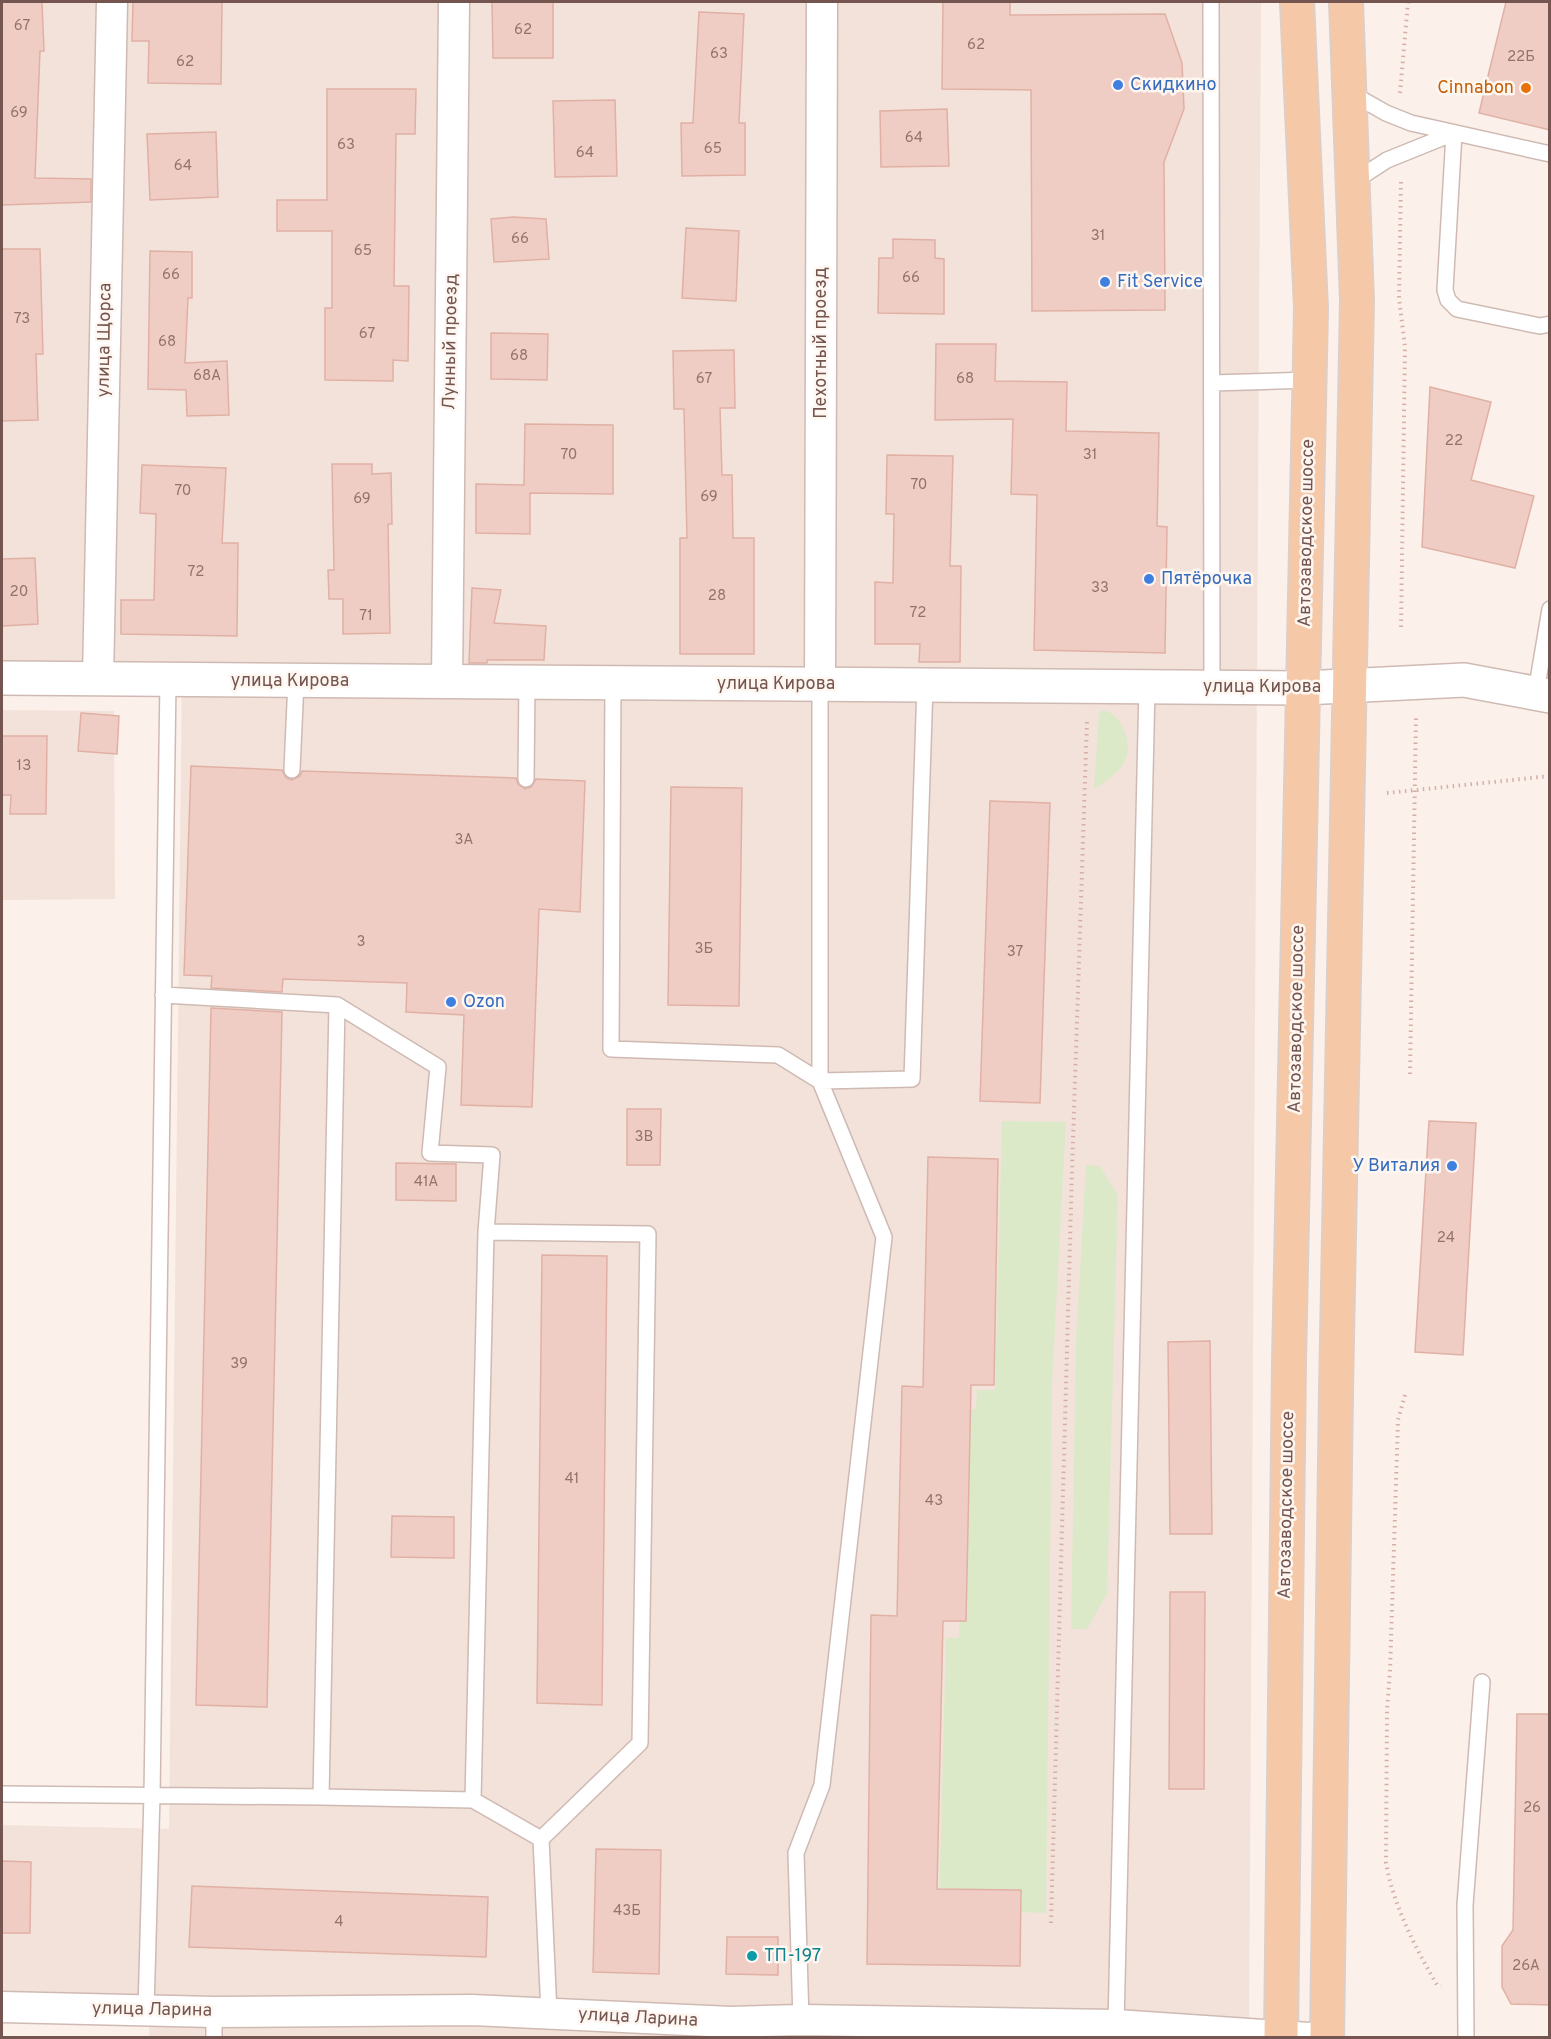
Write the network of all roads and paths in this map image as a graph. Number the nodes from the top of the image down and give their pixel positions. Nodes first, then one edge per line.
1 (112, 2) edge
2 (454, 2) edge
3 (822, 2) edge
4 (1211, 2) edge
5 (1297, 2) edge
6 (1346, 2) edge
7 (1408, 2) edge
8 (1349, 92) junction
9 (1398, 118) junction
10 (1455, 133) junction
11 (1401, 153) junction
12 (1550, 154) edge
13 (1353, 182) junction
14 (1550, 324) edge
15 (1310, 380) junction
16 (1212, 383) junction
17 (1550, 609) edge
18 (1401, 631) dead end
19 (2, 678) edge
20 (98, 679) junction
21 (168, 680) junction
22 (296, 681) junction
23 (447, 682) junction
24 (527, 682) junction
25 (613, 683) junction
26 (820, 685) junction
27 (925, 685) junction
28 (1089, 686) junction
29 (1351, 686) junction
30 (1147, 687) junction
31 (1212, 687) junction
32 (1304, 688) junction
33 (1543, 694) edge
34 (1416, 706) dead end
35 (292, 770) dead end
36 (1550, 776) edge
37 (526, 779) dead end
38 (1415, 791) junction
39 (1387, 793) dead end
40 (163, 995) junction
41 (337, 1005) junction
42 (1410, 1074) dead end
43 (820, 1081) junction
44 (486, 1232) junction
45 (1405, 1395) dead end
46 (1482, 1682) dead end
47 (2, 1794) edge
48 (152, 1795) junction
49 (321, 1797) junction
50 (473, 1800) junction
51 (541, 1839) junction
52 (1051, 1923) dead end
53 (1466, 1990) junction
54 (2, 2007) edge
55 (146, 2010) junction
56 (549, 2013) junction
57 (801, 2020) junction
58 (214, 2025) edge
59 (731, 2030) edge
60 (1113, 2031) edge
61 (1290, 2037) edge
62 (1327, 2037) edge
63 (1466, 2037) edge

1 - 20 street, улица Щорса
2 - 23 street, Лунный проезд
3 - 26 street, Пехотный проезд
4 - 16 lane
5 - 15 main road, Автозаводское шоссе
6 - 8 main road
7 - 9 path
8 - 9 lane
8 - 13 main road
9 - 10 lane
10 - 11 lane
10 - 12 lane
10 - 14 lane
11 - 13 lane
11 - 18 path
13 - 29 main road
15 - 16 lane
15 - 32 main road, Автозаводское шоссе
16 - 31 lane
17 - 33 lane
19 - 20 street, улица Кирова
20 - 21 street, улица Кирова
21 - 22 street, улица Кирова
21 - 40 lane
22 - 23 street, улица Кирова
22 - 35 lane
23 - 24 street, улица Кирова
24 - 25 street, улица Кирова
24 - 37 lane
25 - 26 street, улица Кирова
25 - 43 lane
26 - 27 street, улица Кирова
26 - 43 lane
27 - 28 street, улица Кирова
27 - 43 lane
28 - 30 street, улица Кирова
28 - 52 path
29 - 32 street, улица Кирова
29 - 33 street, улица Кирова
29 - 62 main road
30 - 31 street, улица Кирова
30 - 60 lane
31 - 32 street, улица Кирова
32 - 61 main road, Автозаводское шоссе
34 - 38 path
36 - 38 path
38 - 39 path
38 - 42 path
40 - 41 lane
40 - 48 lane
41 - 44 lane
41 - 49 lane
43 - 57 lane
44 - 50 lane
44 - 51 lane
45 - 53 path
46 - 53 lane
47 - 48 lane
48 - 49 lane
48 - 55 lane
49 - 50 lane
50 - 51 lane
51 - 56 lane
53 - 63 lane
54 - 55 street, улица Ларина
55 - 58 street, улица Ларина
56 - 58 street, улица Ларина
56 - 59 street, улица Ларина
57 - 59 street, улица Ларина
57 - 60 street, улица Ларина
60 - 61 street, улица Ларина

